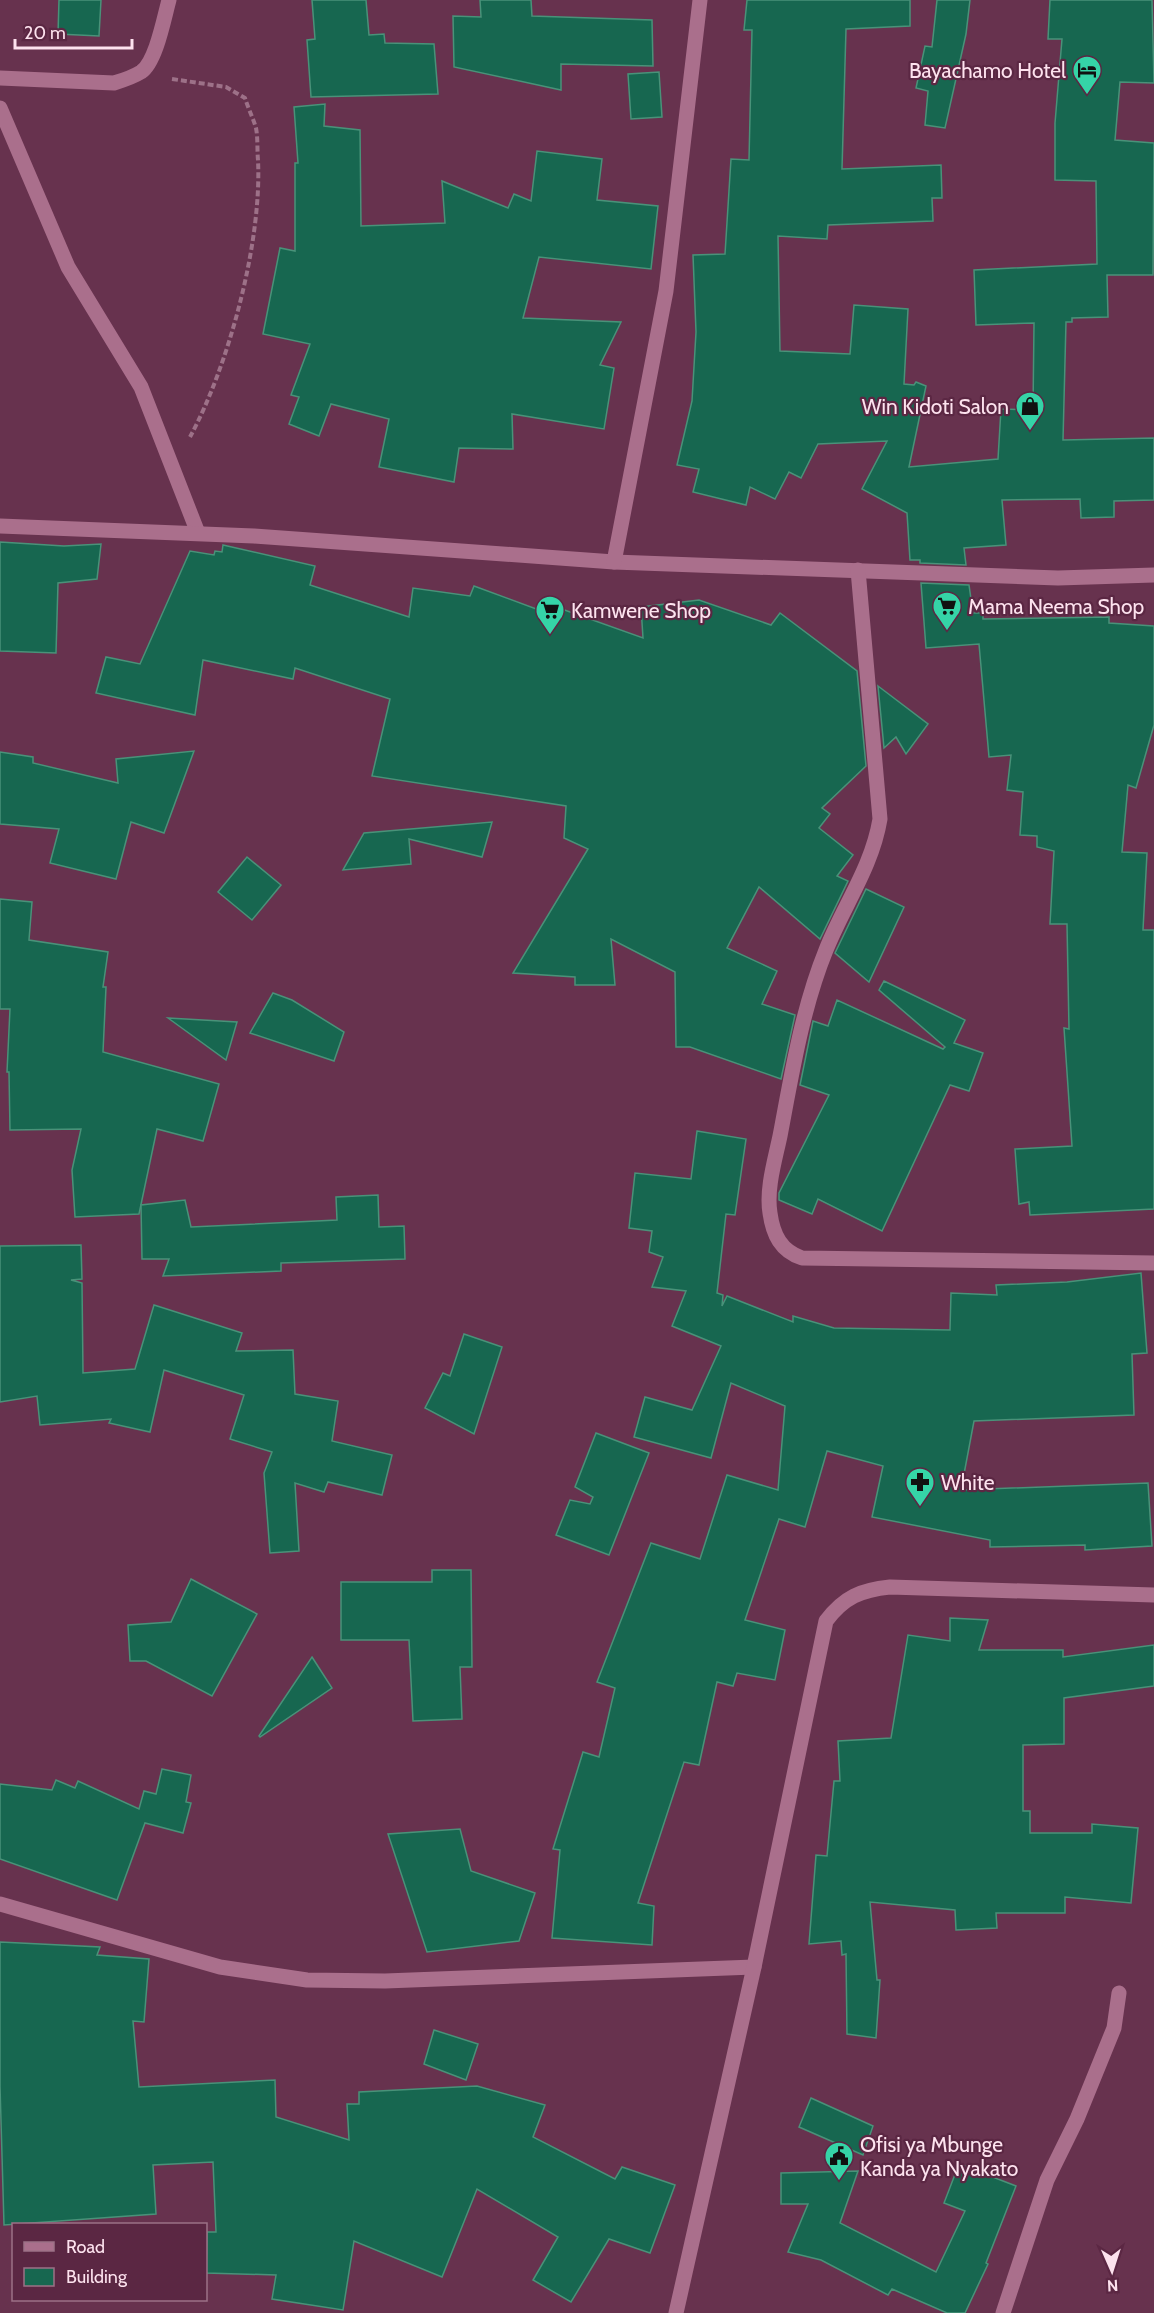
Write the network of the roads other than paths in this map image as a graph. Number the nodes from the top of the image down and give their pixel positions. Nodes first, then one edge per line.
1 (169, 0) edge
2 (700, 0) edge
3 (0, 78) edge
4 (0, 108) edge
5 (0, 526) edge
6 (198, 533) junction
7 (614, 562) junction
8 (858, 570) junction
9 (1154, 575) edge
10 (1154, 1263) edge
11 (1154, 1594) edge
12 (0, 1904) edge
13 (754, 1967) junction
14 (1119, 1993) dead end
15 (676, 2313) edge
16 (1003, 2313) edge

1 - 3 street
2 - 7 street
4 - 6 street
5 - 6 street
6 - 7 street
7 - 8 street
8 - 9 street
8 - 10 street
11 - 13 street
12 - 13 street
13 - 15 street
14 - 16 street

